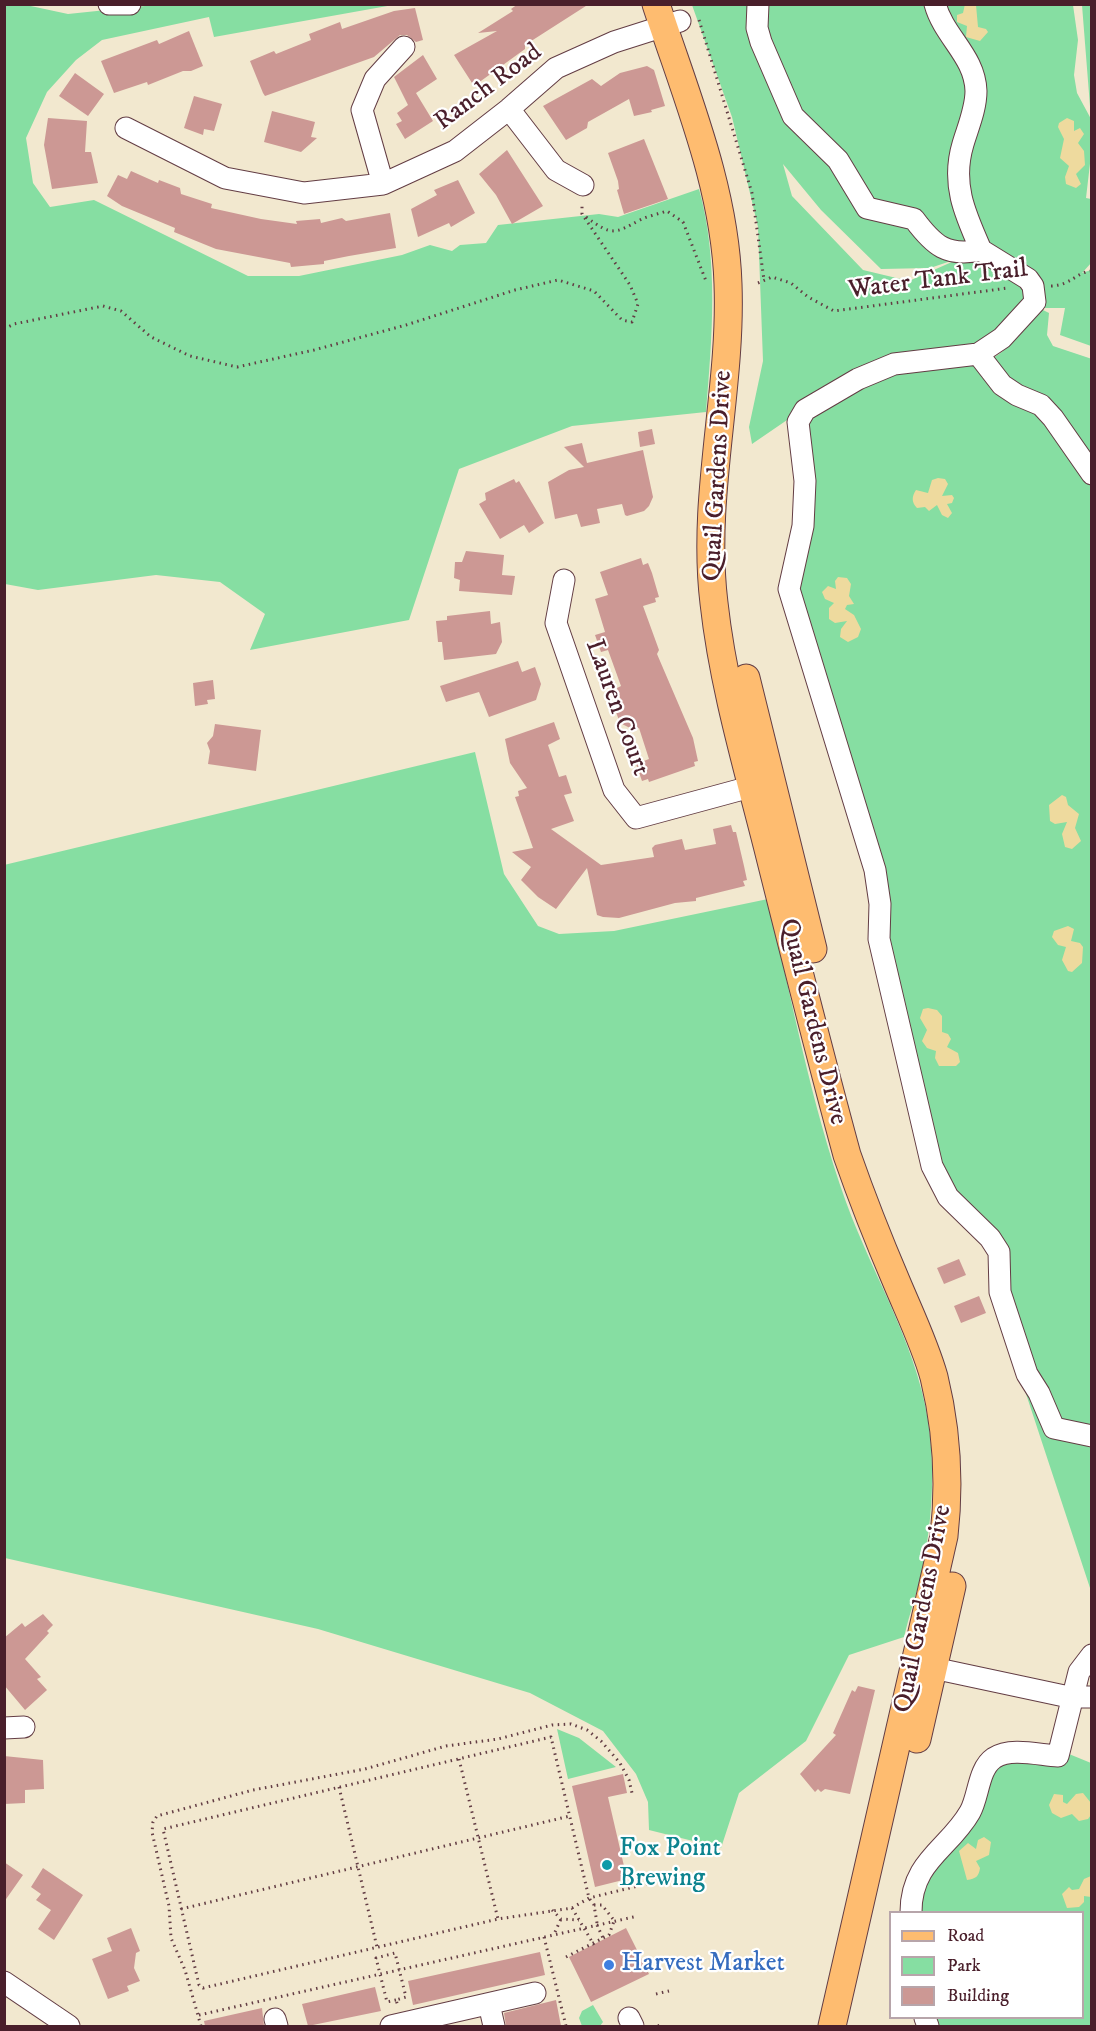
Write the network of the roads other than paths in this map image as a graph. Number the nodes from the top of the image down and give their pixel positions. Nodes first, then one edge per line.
1 (109, 4) edge
2 (130, 4) edge
3 (758, 4) edge
4 (936, 4) edge
5 (674, 14) edge
6 (404, 47) dead end
7 (509, 109) junction
8 (126, 128) dead end
9 (383, 184) junction
10 (583, 185) dead end
11 (981, 250) junction
12 (978, 354) junction
13 (1092, 474) edge
14 (564, 580) dead end
15 (762, 784) junction
16 (1092, 1436) edge
17 (1092, 1655) edge
18 (925, 1667) junction
19 (1082, 1697) edge
20 (911, 1911) edge
21 (4, 1982) edge
22 (535, 1993) dead end
23 (489, 2004) junction
24 (395, 2019) edge
25 (69, 2026) edge
26 (494, 2026) edge
27 (832, 2026) edge
28 (851, 2026) edge

1 - 2 street
3 - 11 street
4 - 11 street
5 - 7 street, Ranch Road
5 - 15 main road, Quail Gardens Drive
6 - 9 street
7 - 9 street, Ranch Road
7 - 10 street
8 - 9 street, Ranch Road
11 - 12 street
12 - 13 street
12 - 16 street
14 - 15 street, Lauren Court
15 - 18 main road, Quail Gardens Drive
17 - 19 street
18 - 19 street
18 - 27 main road, Quail Gardens Drive
18 - 28 main road, Quail Gardens Drive
19 - 20 street
21 - 25 street
22 - 23 street
23 - 24 street
23 - 26 street

